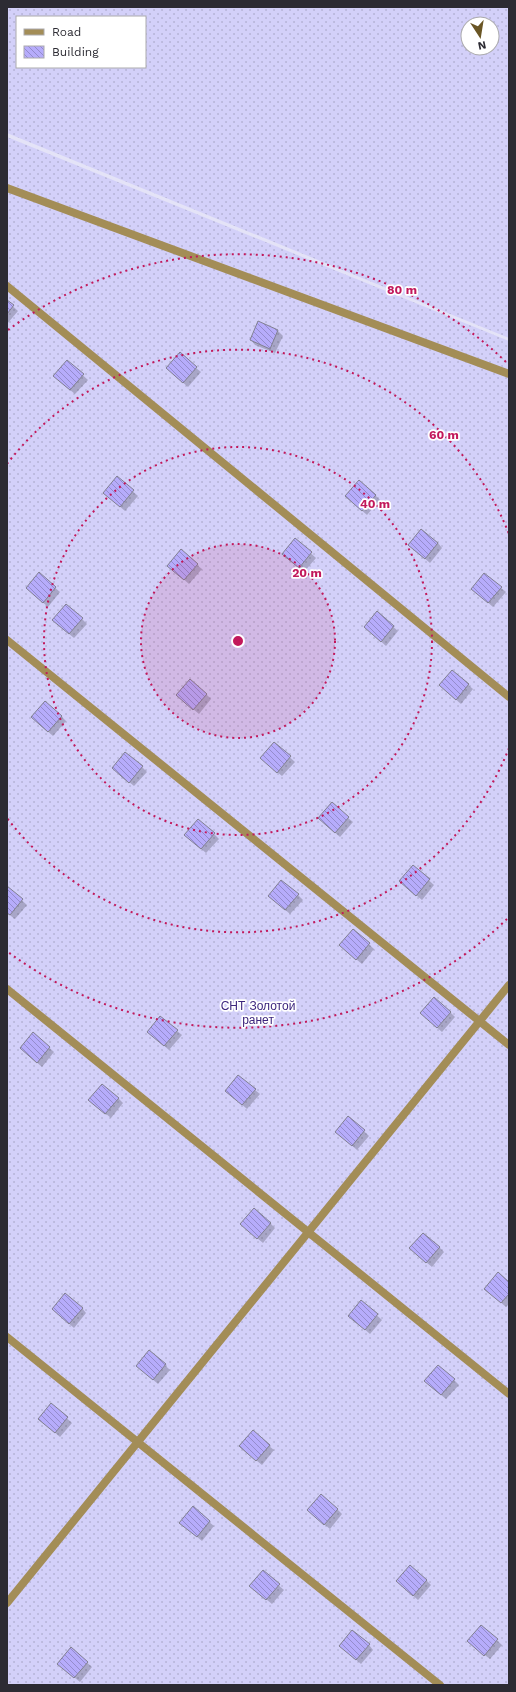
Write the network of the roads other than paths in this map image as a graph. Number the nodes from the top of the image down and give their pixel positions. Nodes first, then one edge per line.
1 (7, 188) edge
2 (7, 286) edge
3 (509, 374) edge
4 (7, 640) edge
5 (509, 697) edge
6 (509, 985) edge
7 (7, 989) edge
8 (480, 1021) junction
9 (509, 1044) edge
10 (308, 1232) junction
11 (7, 1337) edge
12 (509, 1394) edge
13 (137, 1443) junction
14 (7, 1603) edge
15 (440, 1685) edge

1 - 3 street
2 - 5 street
4 - 8 street
6 - 8 street
7 - 10 street
8 - 9 street
8 - 10 street
10 - 12 street
10 - 13 street
11 - 13 street
13 - 14 street
13 - 15 street

